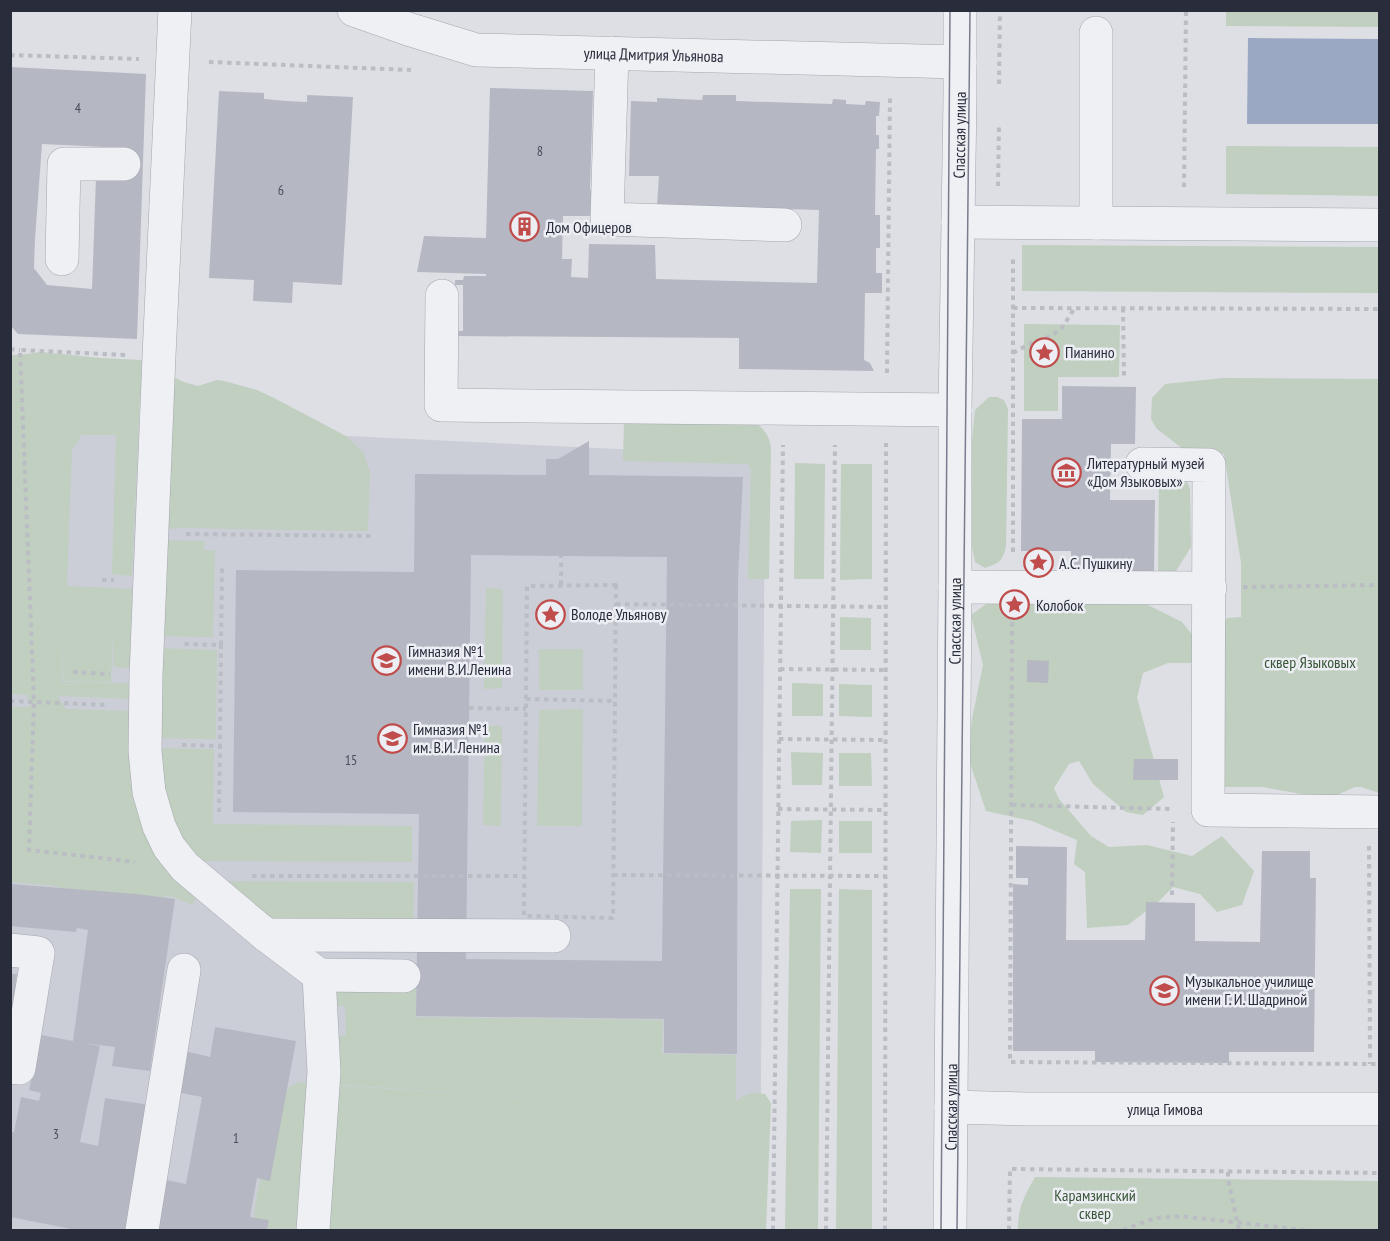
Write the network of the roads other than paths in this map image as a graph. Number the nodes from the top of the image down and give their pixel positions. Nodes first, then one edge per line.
1 (175, 10) edge
2 (354, 10) edge
3 (960, 10) edge
4 (409, 20) edge
5 (1096, 33) dead end
6 (612, 53) junction
7 (960, 62) junction
8 (145, 165) junction
9 (958, 222) junction
10 (1096, 223) junction
11 (785, 225) dead end
12 (1380, 225) edge
13 (62, 259) dead end
14 (442, 296) dead end
15 (955, 410) junction
16 (1142, 464) dead end
17 (955, 587) junction
18 (1210, 588) junction
19 (1374, 812) edge
20 (266, 935) junction
21 (554, 936) dead end
22 (10, 950) edge
23 (184, 970) dead end
24 (319, 975) junction
25 (404, 975) dead end
26 (10, 1067) edge
27 (951, 1107) junction
28 (1380, 1109) edge
29 (142, 1230) edge
30 (313, 1230) edge
31 (950, 1230) edge

1 - 8 street
2 - 4 street, улица Дмитрия Ульянова
3 - 7 street, Спасская улица
4 - 6 street, улица Дмитрия Ульянова
5 - 10 street
6 - 7 street, улица Дмитрия Ульянова
6 - 11 street
7 - 9 street, Спасская улица
8 - 13 street
8 - 20 street
9 - 10 street
9 - 15 street, Спасская улица
10 - 12 street
14 - 15 street
15 - 17 street, Спасская улица
16 - 18 street
17 - 18 street
17 - 27 street, Спасская улица
18 - 19 street
20 - 21 street
20 - 24 street
22 - 26 street
23 - 29 street
24 - 25 street
24 - 30 street
27 - 28 street, улица Гимова
27 - 31 street, Спасская улица

